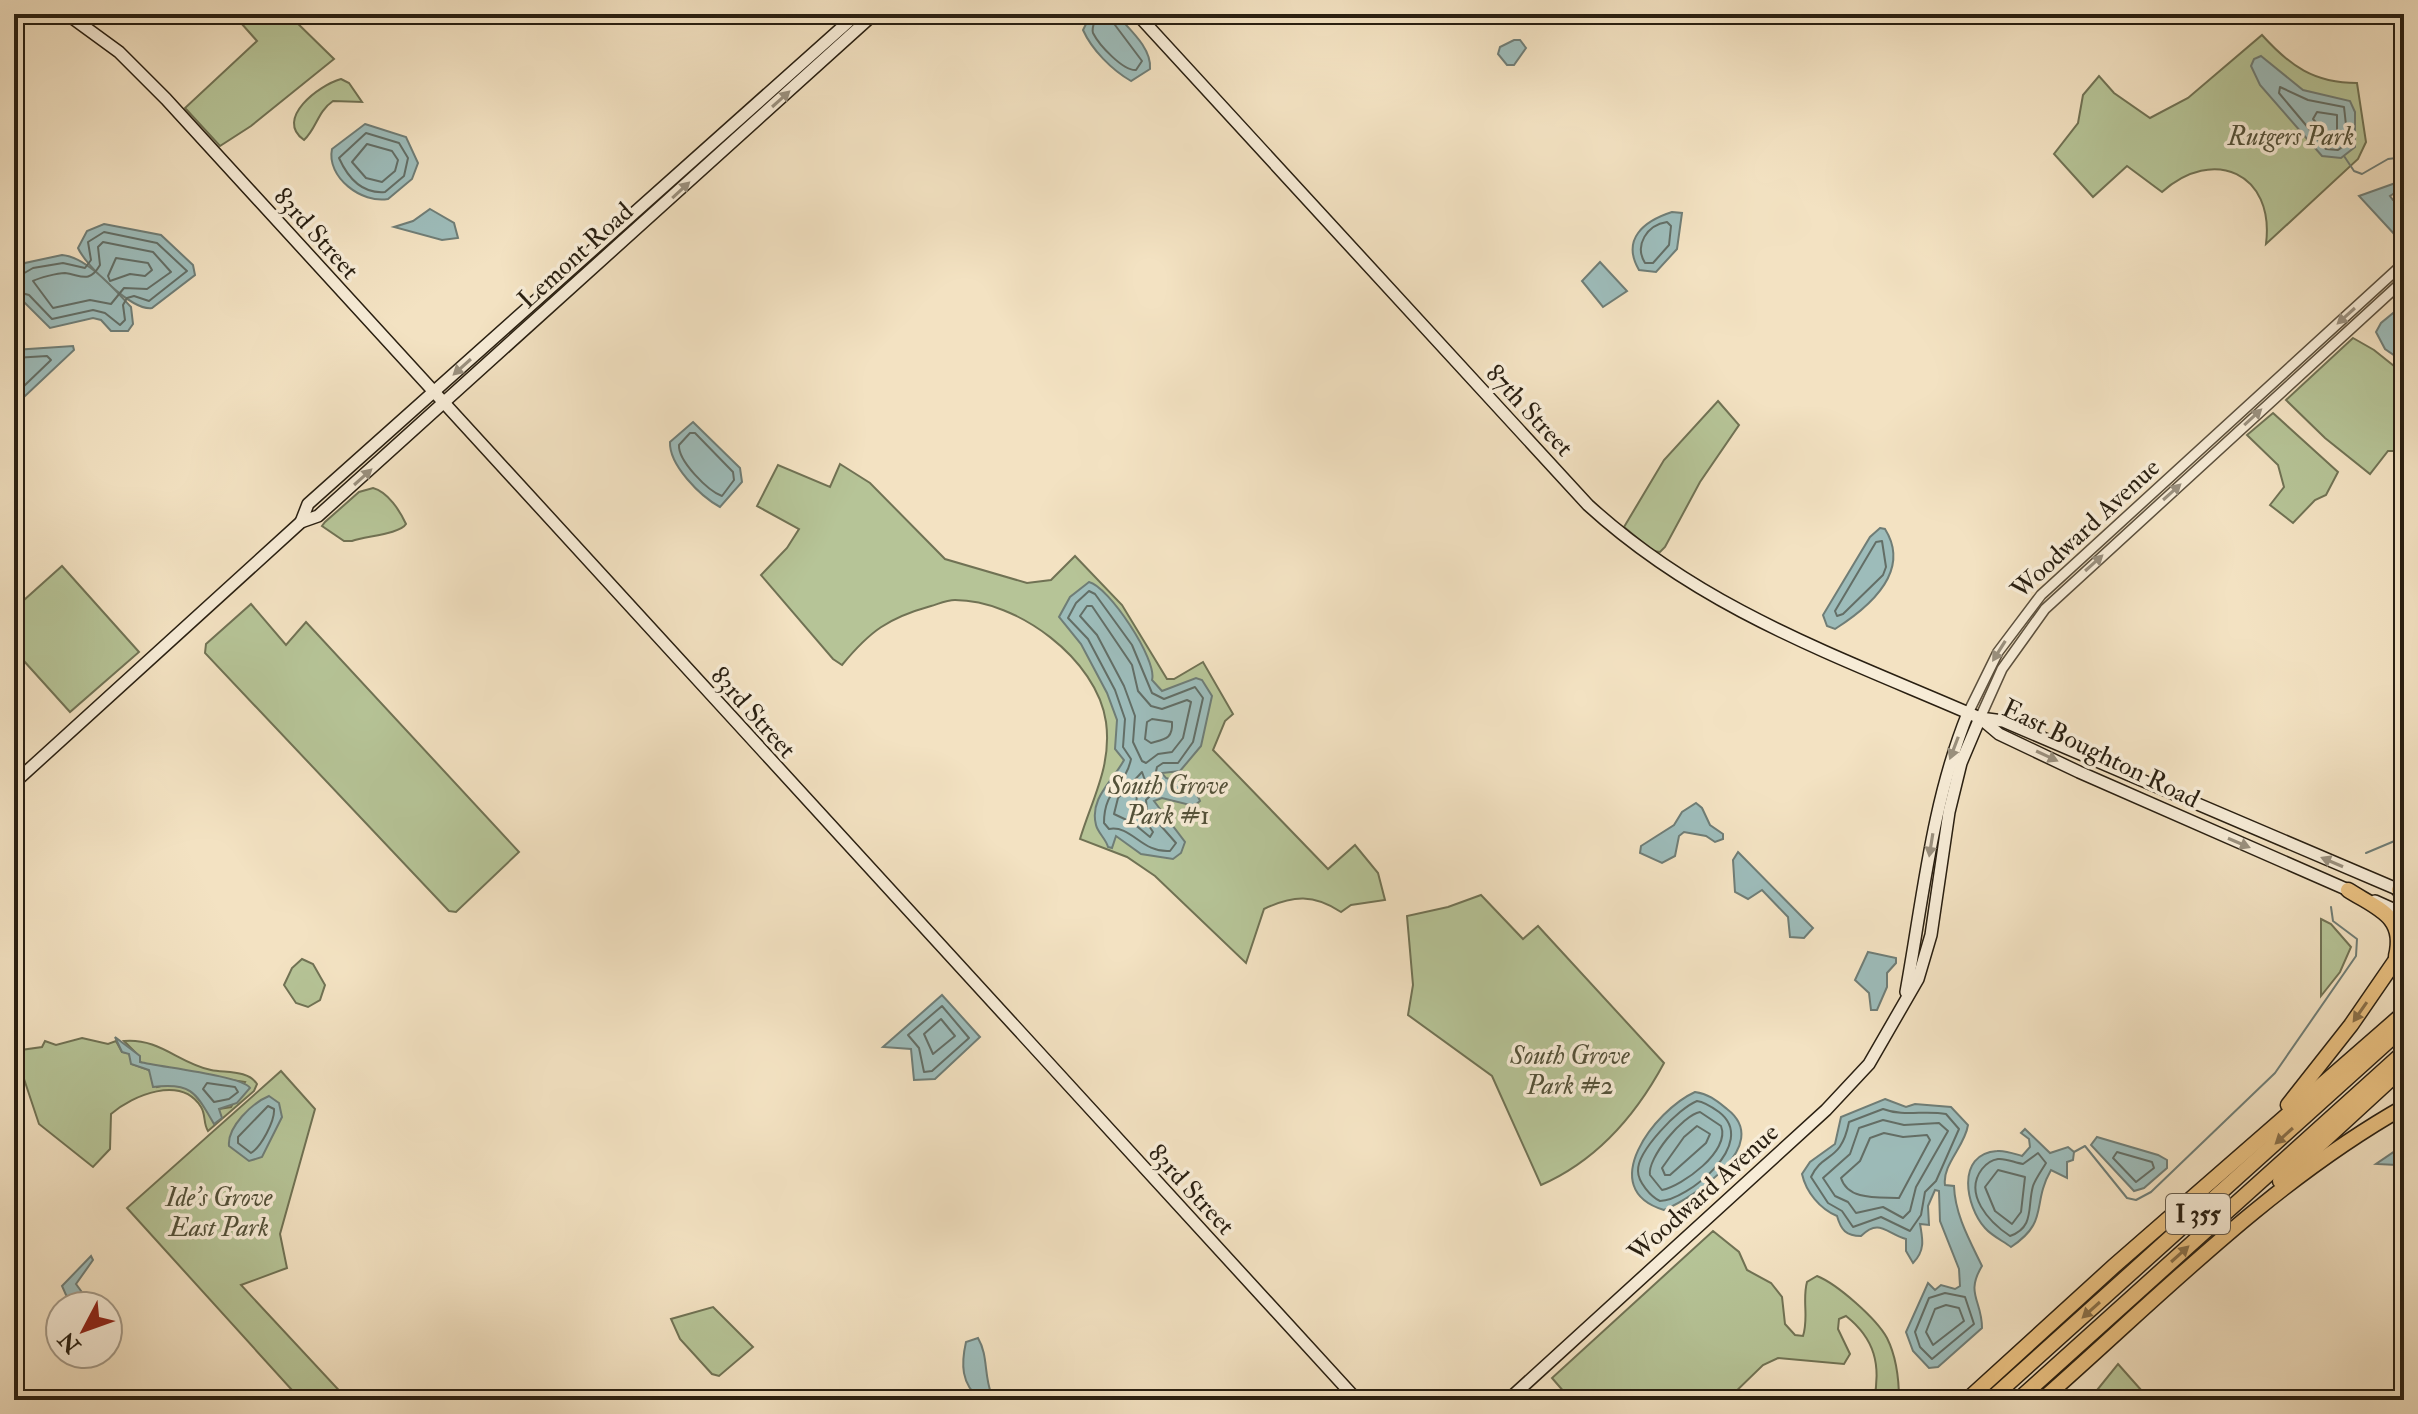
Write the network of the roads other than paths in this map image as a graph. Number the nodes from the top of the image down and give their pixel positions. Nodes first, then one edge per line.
1 (67, 14) edge
2 (857, 14) edge
3 (874, 14) edge
4 (1137, 14) edge
5 (2404, 263) edge
6 (2404, 280) edge
7 (433, 394) junction
8 (443, 405) junction
9 (301, 522) junction
10 (1974, 715) junction
11 (14, 783) edge
12 (2348, 890) junction
13 (2402, 890) edge
14 (2404, 914) edge
15 (2404, 948) edge
16 (2393, 964) junction
17 (2404, 1013) edge
18 (2404, 1027) edge
19 (2404, 1052) edge
20 (2404, 1067) edge
21 (2404, 1107) edge
22 (2222, 1171) junction
23 (2171, 1283) junction
24 (1357, 1400) edge
25 (1508, 1400) edge
26 (1967, 1400) edge
27 (1990, 1400) edge
28 (2018, 1400) edge
29 (2042, 1400) edge

1 - 7 main road, 83rd Street
2 -> 7 main road, Lemont Road
8 -> 3 main road, Lemont Road
4 - 10 main road, 87th Street
5 -> 10 street, Woodward Avenue
10 -> 6 street, Woodward Avenue
7 - 8 main road, 83rd Street
7 - 9 main road, Lemont Road
9 -> 8 main road, Lemont Road
8 - 24 main road, 83rd Street
9 - 11 main road, Lemont Road
10 -> 12 main road, East Boughton Road
13 -> 10 main road, East Boughton Road
10 - 25 main road, Woodward Avenue
12 - 14 main road, East Boughton Road
12 - 16 highway
15 - 16 highway
16 -> 22 highway
17 - 22 highway
18 -> 27 highway, I 355
28 -> 19 highway, I 355
20 - 23 highway
21 - 23 highway
22 - 26 highway
23 - 29 highway

